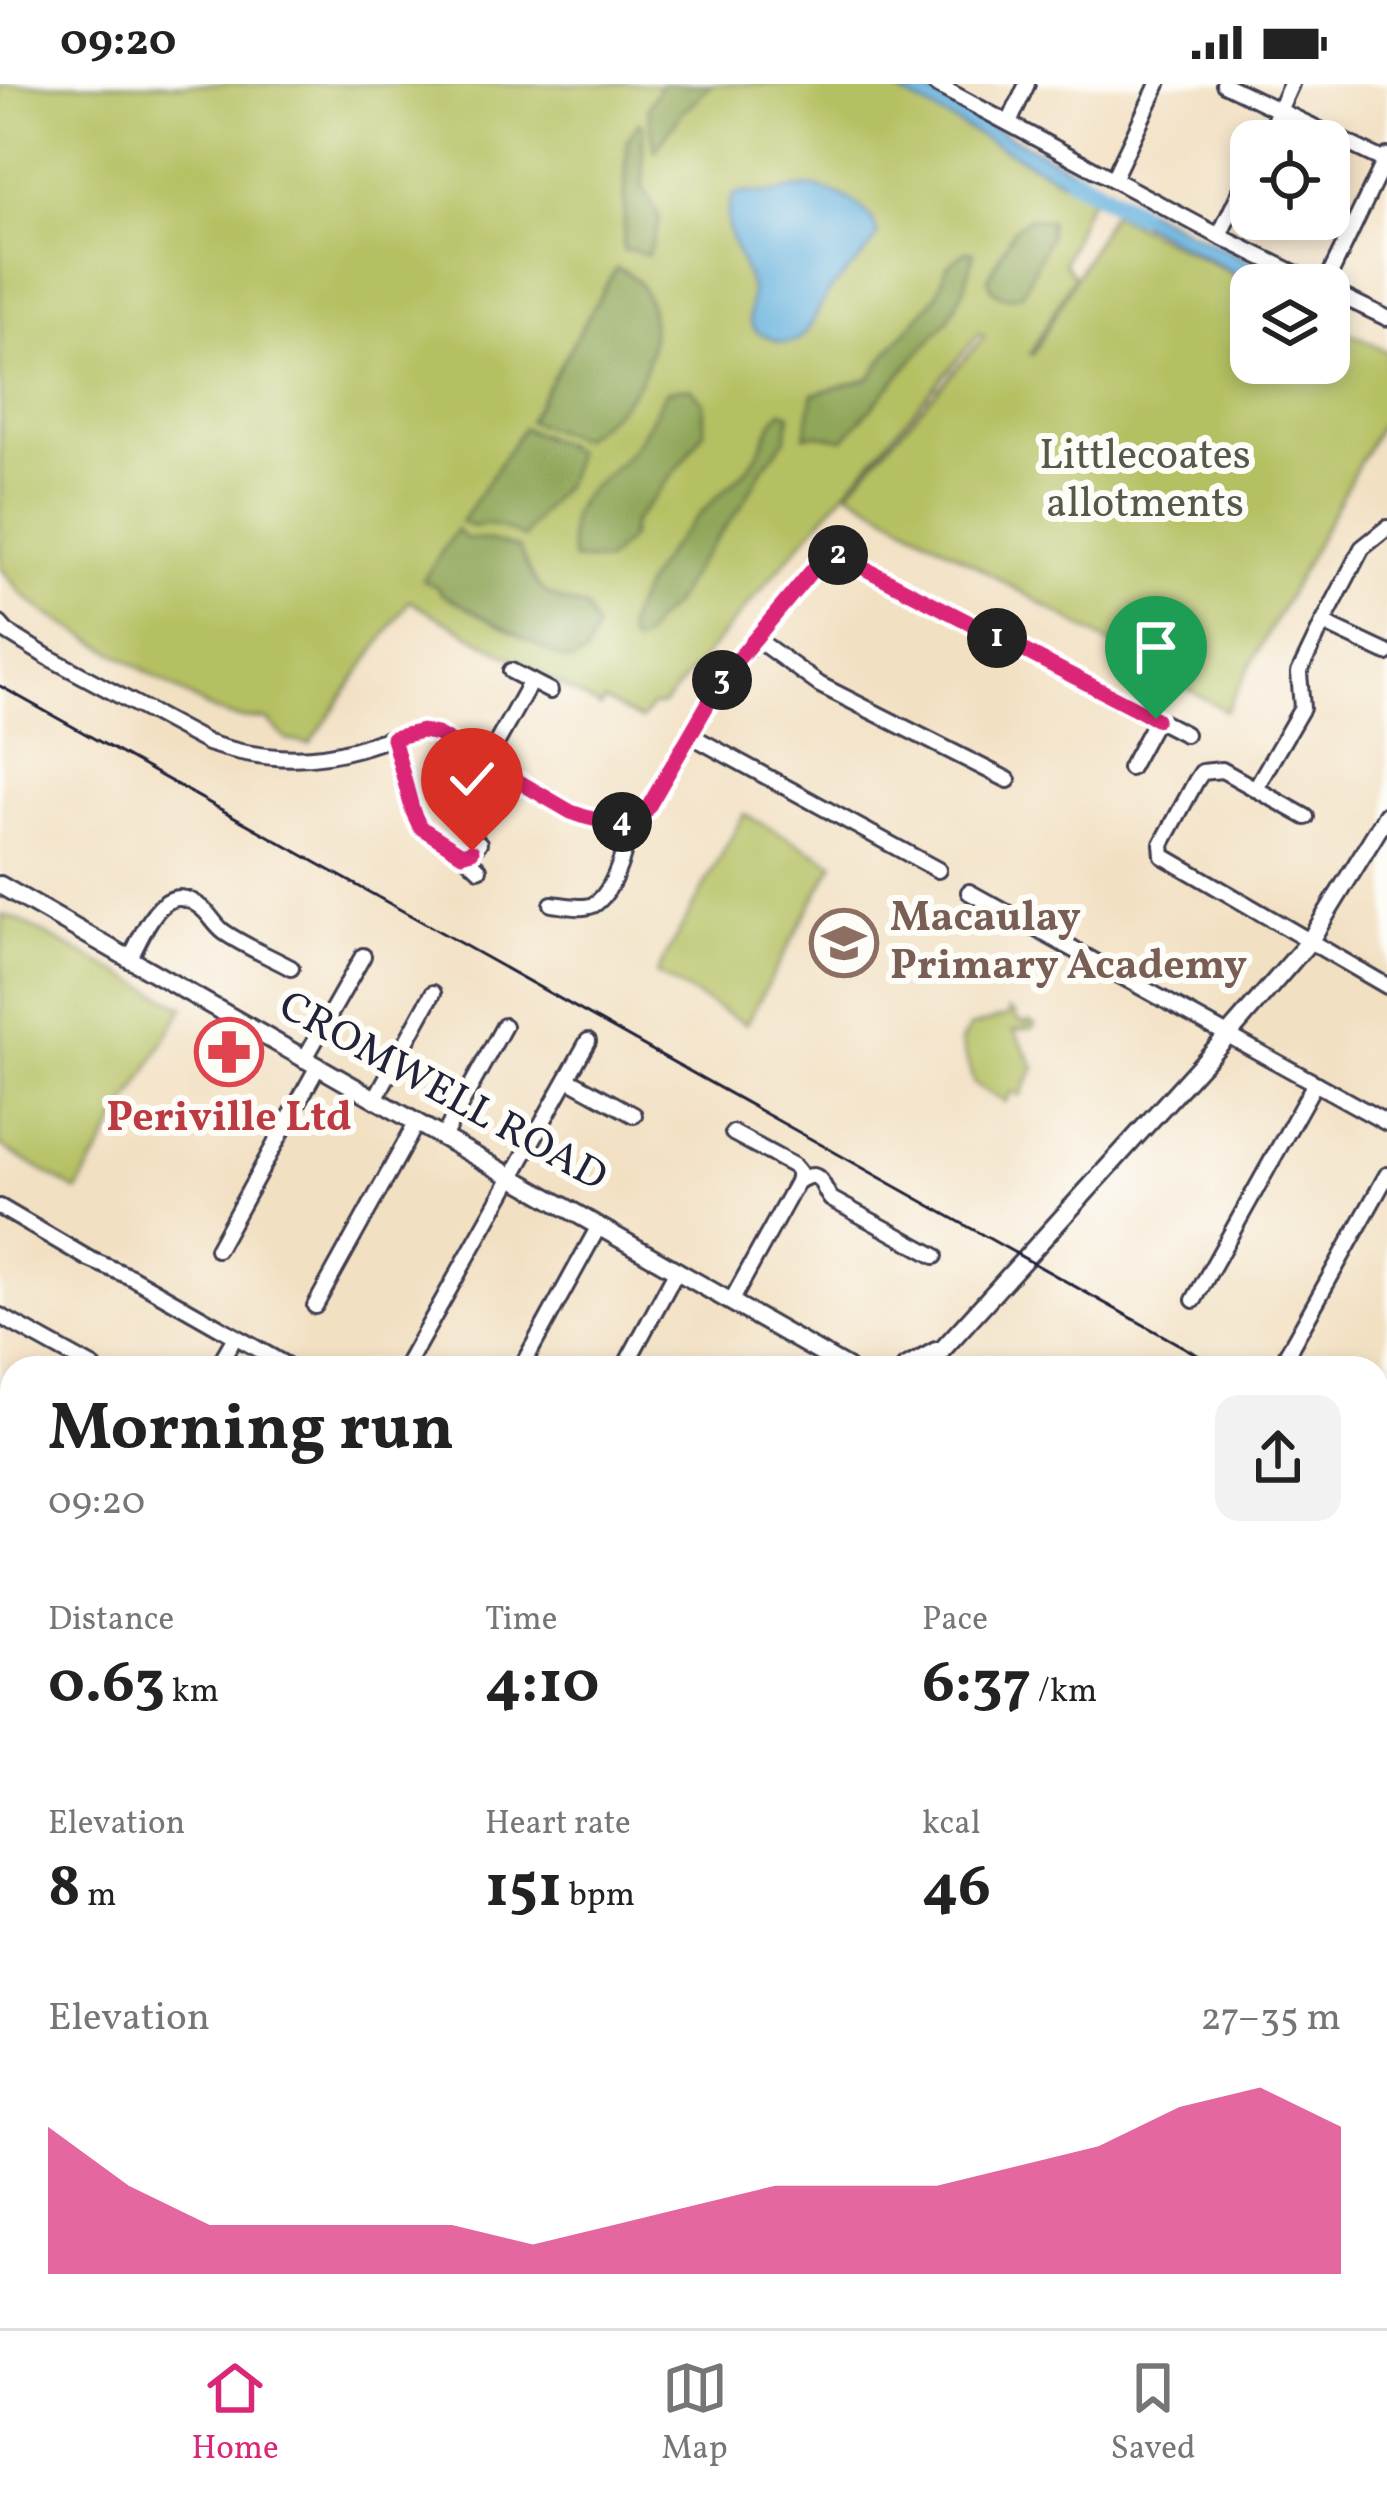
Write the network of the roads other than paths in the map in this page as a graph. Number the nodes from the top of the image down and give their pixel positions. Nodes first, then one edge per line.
1 (934, 84) edge
2 (1028, 84) edge
3 (1158, 84) edge
4 (1224, 84) edge
5 (1291, 84) edge
6 (1280, 110) junction
7 (1275, 120) edge
8 (1009, 123) junction
9 (1386, 160) edge
10 (1113, 179) junction
11 (1230, 213) edge
12 (1219, 236) junction
13 (1277, 264) edge
14 (1335, 264) edge
15 (1350, 300) edge
16 (1387, 319) edge
17 (1387, 528) edge
18 (1323, 622) junction
19 (0, 624) edge
20 (755, 638) junction
21 (1387, 653) edge
22 (511, 671) dead end
23 (531, 681) junction
24 (550, 692) dead end
25 (1156, 719) junction
26 (1185, 734) dead end
27 (690, 735) junction
28 (393, 738) junction
29 (486, 762) junction
30 (1130, 768) dead end
31 (1008, 780) dead end
32 (1255, 789) junction
33 (1387, 814) edge
34 (1306, 817) dead end
35 (628, 822) junction
36 (479, 843) dead end
37 (462, 854) junction
38 (479, 869) dead end
39 (938, 870) dead end
40 (0, 885) edge
41 (969, 892) dead end
42 (552, 904) dead end
43 (1309, 942) junction
44 (364, 956) dead end
45 (129, 960) junction
46 (290, 968) dead end
47 (1387, 986) edge
48 (433, 993) dead end
49 (504, 1026) dead end
50 (1228, 1036) junction
51 (588, 1041) dead end
52 (310, 1064) junction
53 (568, 1079) junction
54 (1315, 1083) junction
55 (375, 1099) junction
56 (634, 1115) dead end
57 (417, 1122) junction
58 (1387, 1123) edge
59 (734, 1133) dead end
60 (443, 1136) junction
61 (1387, 1174) edge
62 (512, 1175) junction
63 (796, 1182) junction
64 (0, 1207) edge
65 (598, 1226) junction
66 (217, 1250) dead end
67 (935, 1256) dead end
68 (677, 1270) junction
69 (732, 1300) junction
70 (1194, 1300) dead end
71 (315, 1306) dead end
72 (0, 1316) edge
73 (235, 1337) junction
74 (951, 1340) junction
75 (1287, 1354) dead end
76 (72, 1356) edge
77 (224, 1356) edge
78 (270, 1356) edge
79 (412, 1356) edge
80 (528, 1356) edge
81 (630, 1356) edge
82 (827, 1356) edge
83 (931, 1356) edge
84 (940, 1356) edge

1 - 8 street
2 - 8 street
3 - 10 street
4 - 6 street
5 - 6 street
6 - 7 street
6 - 9 street
8 - 10 street
9 - 14 street
10 - 12 street
11 - 12 street
12 - 13 street
15 - 16 street
17 - 18 street
18 - 21 street
18 - 32 street
19 - 28 street
20 - 25 street
20 - 27 street
20 - 31 street
22 - 23 street
23 - 24 street
23 - 29 street
25 - 26 street
25 - 30 street
27 - 35 street
27 - 39 street
28 - 29 street
28 - 37 street
29 - 35 street
32 - 34 street
32 - 43 street
33 - 43 street
35 - 42 street
36 - 37 street
37 - 38 street
40 - 45 street, CROMWELL ROAD
41 - 50 street
43 - 47 street
43 - 50 street
44 - 52 street
45 - 46 street
45 - 52 street, CROMWELL ROAD
48 - 55 street
49 - 60 street
50 - 54 street
50 - 74 street
51 - 53 street
52 - 55 street, CROMWELL ROAD
52 - 66 street
53 - 56 street
53 - 62 street
54 - 58 street
54 - 70 street
55 - 57 street, CROMWELL ROAD
57 - 60 street, CROMWELL ROAD
57 - 71 street
59 - 63 street
60 - 62 street, CROMWELL ROAD
61 - 75 street
62 - 65 street, CROMWELL ROAD
62 - 79 street
63 - 67 street
63 - 69 street
64 - 73 street
65 - 68 street, CROMWELL ROAD
65 - 80 street
68 - 69 street, CROMWELL ROAD
68 - 81 street
69 - 82 street, CROMWELL ROAD
72 - 76 street
73 - 77 street
73 - 78 street
74 - 83 street
74 - 84 street

